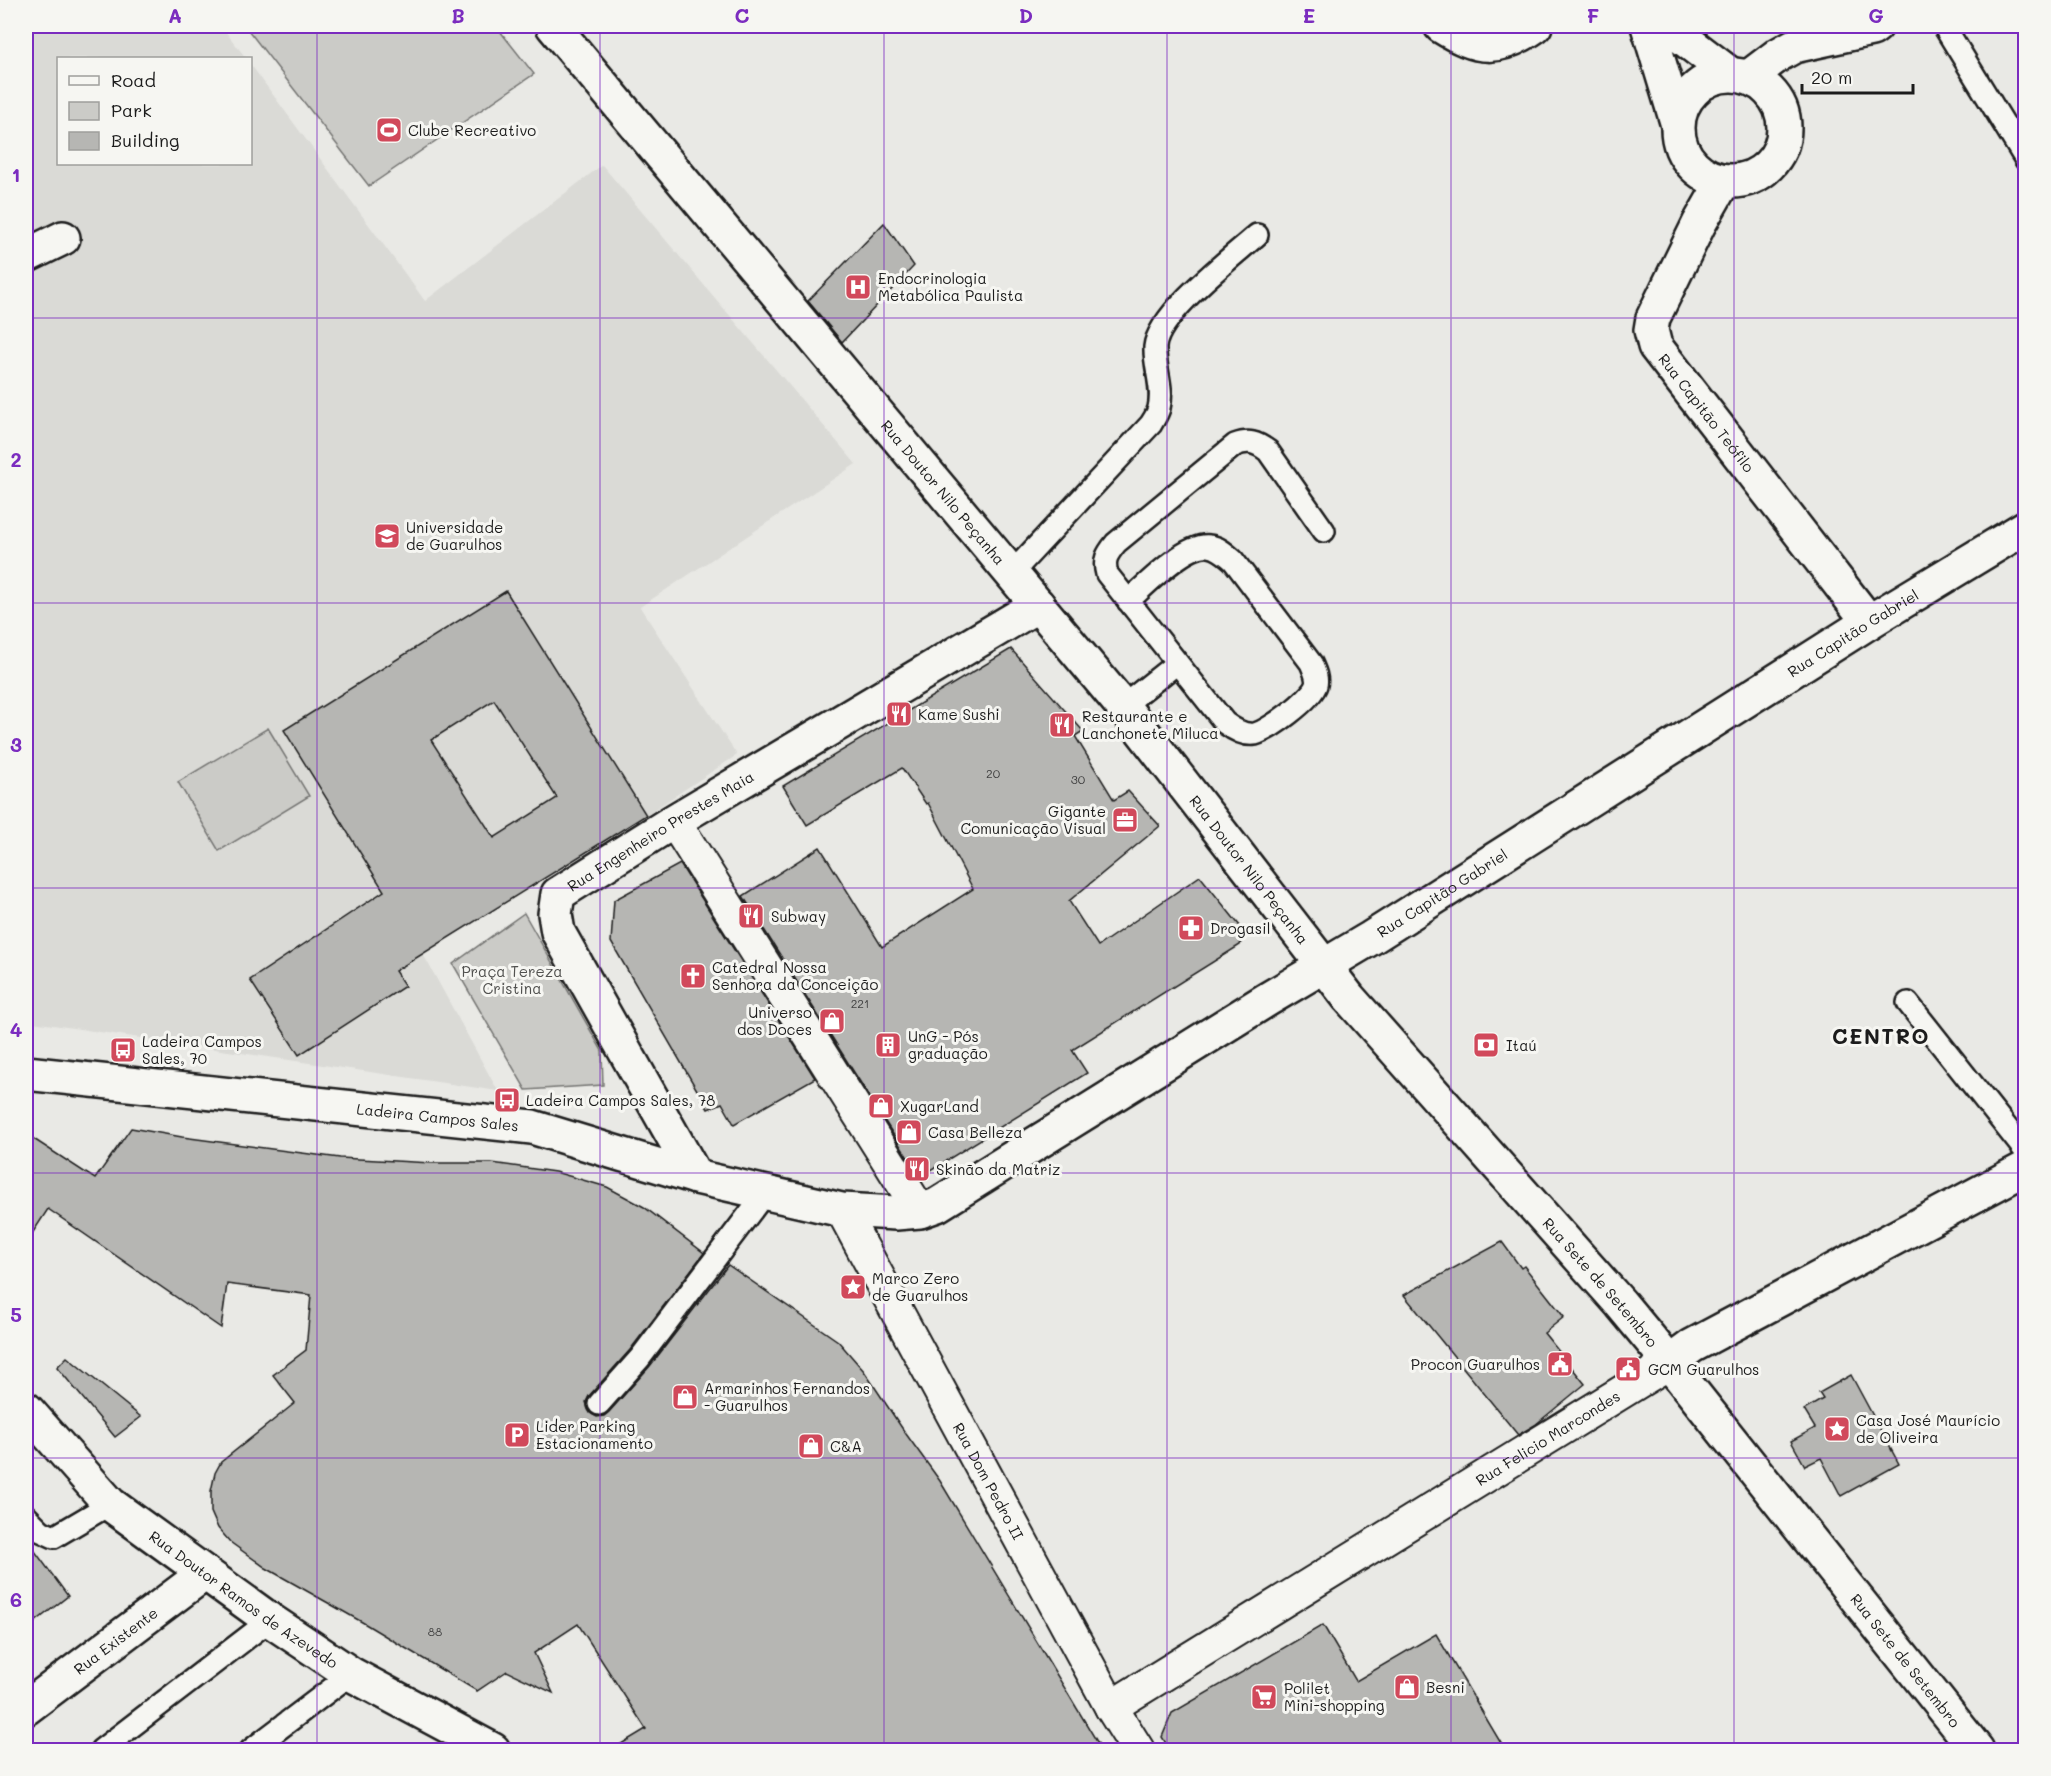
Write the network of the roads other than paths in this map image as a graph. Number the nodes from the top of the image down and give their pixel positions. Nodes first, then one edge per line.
1 (553, 26) edge
2 (1441, 26) edge
3 (1535, 26) edge
4 (1648, 26) edge
5 (1667, 26) edge
6 (1876, 26) edge
7 (1944, 26) edge
8 (1739, 76) junction
9 (1677, 122) junction
10 (2025, 160) edge
11 (1723, 182) junction
12 (1257, 235) dead end
13 (63, 238) dead end
14 (26, 256) edge
15 (2025, 527) edge
16 (1324, 531) dead end
17 (1011, 574) junction
18 (1128, 601) junction
19 (1038, 605) junction
20 (1869, 622) junction
21 (1181, 667) junction
22 (1126, 710) junction
23 (674, 821) junction
24 (1324, 966) junction
25 (1908, 1003) dead end
26 (26, 1073) edge
27 (2025, 1152) edge
28 (2025, 1168) edge
29 (696, 1178) junction
30 (765, 1193) junction
31 (842, 1210) junction
32 (920, 1211) junction
33 (1669, 1363) junction
34 (599, 1404) dead end
35 (26, 1409) edge
36 (110, 1504) junction
37 (26, 1516) edge
38 (205, 1573) junction
39 (270, 1620) junction
40 (351, 1674) junction
41 (1111, 1707) junction
42 (26, 1708) edge
43 (100, 1750) edge
44 (251, 1750) edge
45 (493, 1750) edge
46 (1138, 1750) edge
47 (1977, 1750) edge

1 - 17 street, Rua Doutor Nilo Peçanha
2 - 3 street
4 - 9 street
5 - 8 street
6 - 8 street
7 - 10 lane
8 - 9 street
8 - 11 street
9 - 11 street
11 - 20 street, Rua Capitão Teófilo
12 - 17 lane
13 - 14 street
15 - 20 street, Rua Capitão Gabriel
16 - 18 lane
17 - 19 street, Rua Doutor Nilo Peçanha
18 - 21 lane
18 - 21 lane
19 - 22 street, Rua Doutor Nilo Peçanha
19 - 23 street, Rua Engenheiro Prestes Maia
20 - 24 street, Rua Capitão Gabriel
21 - 22 lane
22 - 24 street, Rua Doutor Nilo Peçanha
23 - 29 street, Rua Engenheiro Prestes Maia
23 - 32 street
24 - 32 street, Rua Capitão Gabriel
24 - 33 street, Rua Sete de Setembro
25 - 27 lane
26 - 29 street, Ladeira Campos Sales
28 - 33 street, Rua Felicio Marcondes
29 - 30 street, Ladeira Campos Sales
30 - 31 street, Ladeira Campos Sales
30 - 34 lane
31 - 32 street, Rua Capitão Gabriel
31 - 41 street, Rua Dom Pedro II
33 - 41 street, Rua Felicio Marcondes
33 - 47 street, Rua Sete de Setembro
35 - 36 street, Rua Doutor Ramos de Azevedo
36 - 37 lane
36 - 38 street, Rua Doutor Ramos de Azevedo
38 - 39 street, Rua Doutor Ramos de Azevedo
38 - 42 street, Rua Existente
39 - 40 street, Rua Doutor Ramos de Azevedo
39 - 43 lane
40 - 44 lane
40 - 45 street, Rua Doutor Ramos de Azevedo
41 - 46 street, Rua Dom Pedro II

